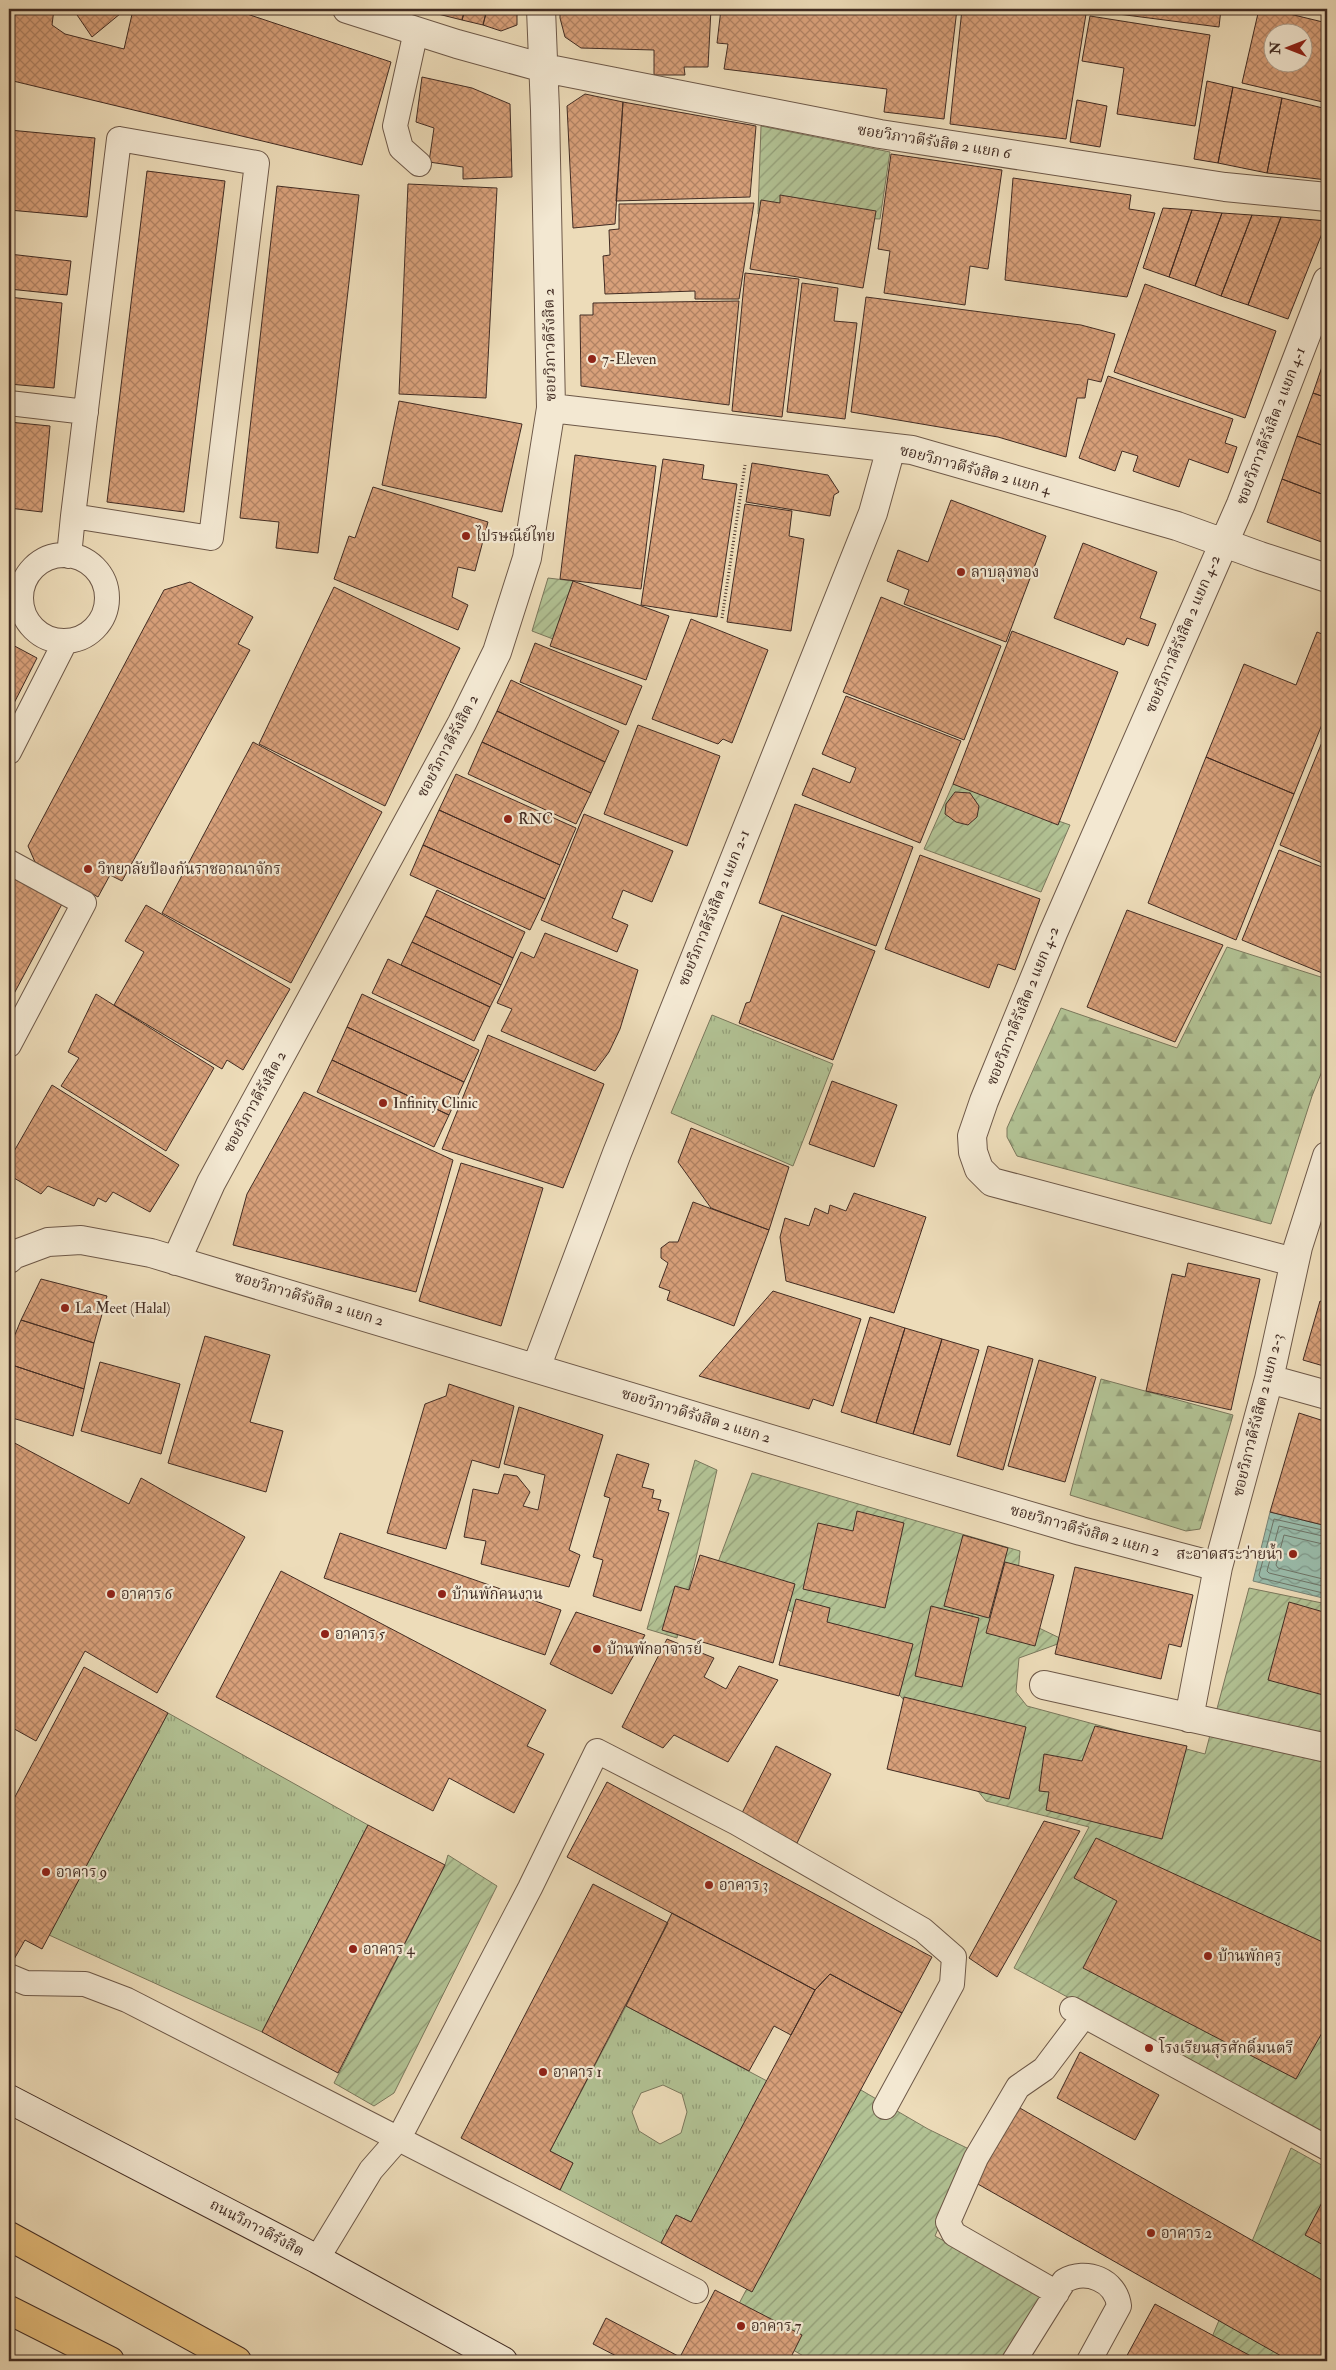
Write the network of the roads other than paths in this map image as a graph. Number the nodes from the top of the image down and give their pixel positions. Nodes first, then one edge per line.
1 (347, 9) edge
2 (541, 9) edge
3 (416, 30) junction
4 (544, 68) junction
5 (418, 164) dead end
6 (1327, 197) edge
7 (1327, 281) edge
8 (9, 403) edge
9 (552, 408) junction
10 (86, 412) junction
11 (891, 448) junction
12 (73, 516) junction
13 (1222, 542) junction
14 (69, 556) junction
15 (1327, 578) edge
16 (16, 581) edge
17 (65, 642) junction
18 (9, 752) edge
19 (9, 862) edge
20 (9, 1045) edge
21 (1327, 1156) edge
22 (9, 1259) edge
23 (176, 1261) junction
24 (1294, 1262) junction
25 (536, 1368) junction
26 (1269, 1379) junction
27 (1327, 1395) edge
28 (1218, 1567) junction
29 (1044, 1685) dead end
30 (1189, 1718) junction
31 (1327, 1748) edge
32 (9, 1976) edge
33 (9, 2099) edge
34 (885, 2107) dead end
35 (399, 2138) junction
36 (1327, 2148) edge
37 (9, 2236) edge
38 (317, 2260) junction
39 (696, 2291) dead end
40 (1057, 2293) junction
41 (9, 2310) edge
42 (110, 2361) edge
43 (237, 2361) edge
44 (503, 2361) edge
45 (1014, 2361) edge
46 (1090, 2361) edge

1 - 3 street, ซอยวิภาวดีรังสิต 2 แยก 6
2 - 4 street, ซอยวิภาวดีรังสิต 2
3 - 4 street, ซอยวิภาวดีรังสิต 2 แยก 6
3 - 5 lane
4 - 6 street, ซอยวิภาวดีรังสิต 2 แยก 6
4 - 9 street, ซอยวิภาวดีรังสิต 2
7 - 13 street, ซอยวิภาวดีรังสิต 2 แยก 4-1
8 - 10 lane
9 - 11 street, ซอยวิภาวดีรังสิต 2 แยก 4
9 - 23 street, ซอยวิภาวดีรังสิต 2
10 - 12 lane
10 - 12 lane
11 - 13 street, ซอยวิภาวดีรังสิต 2 แยก 4
11 - 25 street, ซอยวิภาวดีรังสิต 2 แยก 2-1
12 - 14 lane
13 - 15 street, ซอยวิภาวดีรังสิต 2 แยก 4
13 - 24 street, ซอยวิภาวดีรังสิต 2 แยก 4-2
14 - 16 lane
14 - 17 lane
16 - 17 lane
17 - 18 lane
19 - 20 lane
21 - 24 street, ซอยวิภาวดีรังสิต 2 แยก 2-3
22 - 23 street
23 - 25 street, ซอยวิภาวดีรังสิต 2 แยก 2
24 - 26 street, ซอยวิภาวดีรังสิต 2 แยก 2-3
25 - 28 street, ซอยวิภาวดีรังสิต 2 แยก 2
26 - 27 street
26 - 28 street, ซอยวิภาวดีรังสิต 2 แยก 2-3
28 - 30 street
29 - 30 street
30 - 31 street
32 - 35 lane
33 - 38 street, ถนนวิภาวดีรังสิต
34 - 35 lane
35 - 38 lane
35 - 39 lane
36 - 40 lane
37 - 43 highway
38 - 44 street, ถนนวิภาวดีรังสิต
40 - 45 lane
40 - 46 lane
41 - 42 highway

